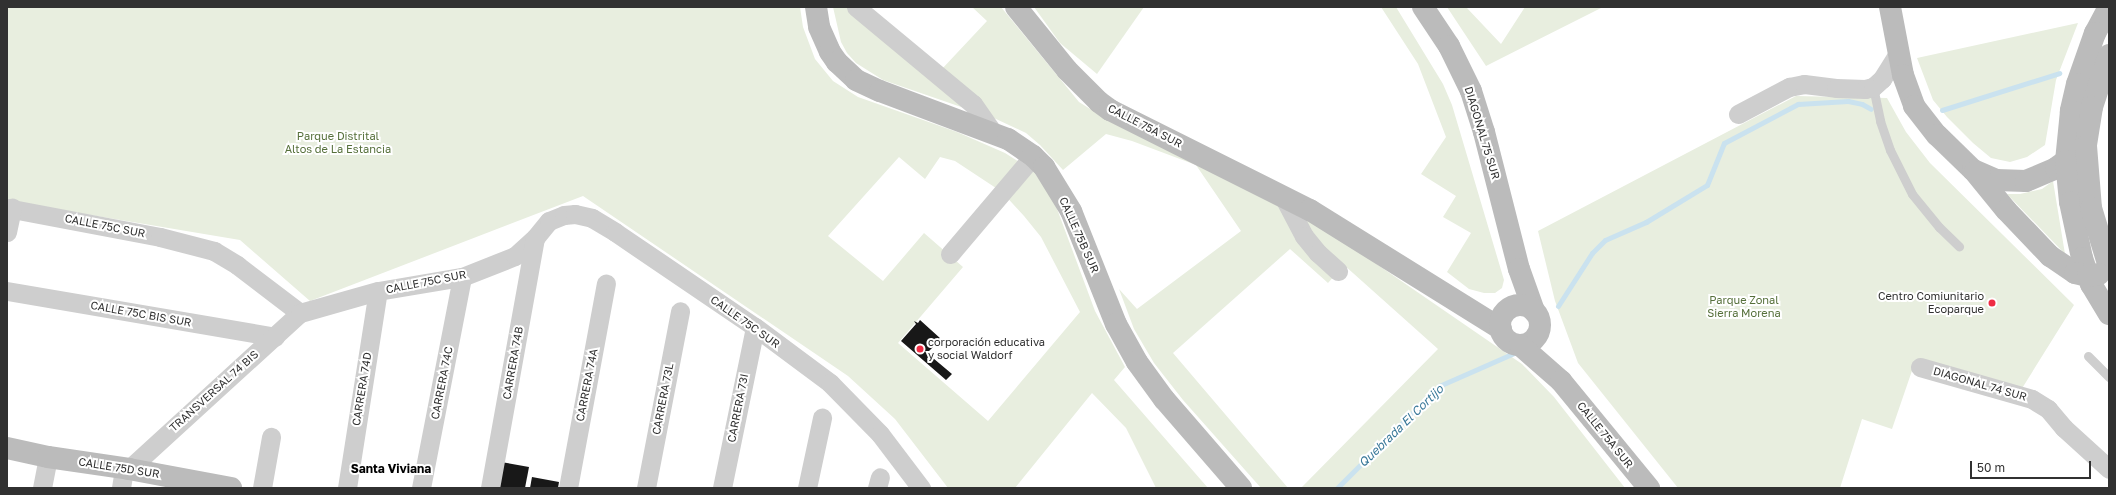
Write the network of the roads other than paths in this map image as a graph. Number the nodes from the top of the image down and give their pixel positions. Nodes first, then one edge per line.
1 (856, 7) edge
2 (1016, 7) edge
3 (1424, 7) edge
4 (1890, 7) edge
5 (2109, 7) edge
6 (818, 17) edge
7 (1898, 53) junction
8 (2109, 55) edge
9 (1873, 87) junction
10 (1738, 114) dead end
11 (993, 133) junction
12 (2086, 146) junction
13 (1033, 156) junction
14 (2066, 161) junction
15 (1973, 170) junction
16 (1283, 196) junction
17 (9, 208) edge
18 (7, 232) edge
19 (535, 238) junction
20 (1959, 246) dead end
21 (950, 254) dead end
22 (2109, 267) edge
23 (1338, 271) dead end
24 (2099, 274) edge
25 (462, 277) junction
26 (606, 283) dead end
27 (378, 290) junction
28 (7, 291) edge
29 (680, 311) dead end
30 (300, 313) junction
31 (2109, 314) edge
32 (1519, 317) junction
33 (755, 328) junction
34 (275, 337) junction
35 (2088, 356) dead end
36 (1920, 367) dead end
37 (2109, 377) edge
38 (1561, 381) junction
39 (822, 418) dead end
40 (271, 437) dead end
41 (7, 448) edge
42 (48, 457) junction
43 (2109, 469) edge
44 (125, 475) edge
45 (191, 484) edge
46 (42, 488) edge
47 (231, 488) edge
48 (262, 488) edge
49 (347, 488) edge
50 (421, 488) edge
51 (490, 488) edge
52 (568, 488) edge
53 (646, 488) edge
54 (722, 488) edge
55 (807, 488) edge
56 (921, 488) edge
57 (1241, 488) edge
58 (1649, 488) edge

1 - 11 street
2 - 16 street, CALLE 75A SUR
3 - 32 street, DIAGONAL 75 SUR
4 - 7 street
5 - 14 street
6 - 11 street, CALLE 75B SUR
7 - 9 street
7 - 15 street
8 - 12 street
9 - 10 street
9 - 20 lane
11 - 13 street, CALLE 75B SUR
12 - 14 street
12 - 22 street
13 - 21 street
13 - 57 street, CALLE 75B SUR
14 - 15 street
14 - 24 street
15 - 24 street
16 - 23 street
16 - 32 street, CALLE 75A SUR
17 - 18 street
17 - 30 street, CALLE 75C SUR
19 - 25 street, CALLE 75C SUR
19 - 33 street, CALLE 75C SUR
19 - 51 street, CARRERA 74B
24 - 31 street
25 - 27 street, CALLE 75C SUR
25 - 50 street, CARRERA 74C
26 - 52 street, CARRERA 74A
27 - 30 street, CALLE 75C SUR
27 - 49 street, CARRERA 74D
28 - 34 street, CALLE 75C BIS SUR
29 - 53 street, CARRERA 73L
30 - 34 street, TRANSVERSAL 74 BIS
32 - 38 street, CALLE 75A SUR
32 - 38 street, CALLE 75A SUR
33 - 54 street, CARRERA 73I
33 - 56 street, CALLE 75C SUR
34 - 44 street, TRANSVERSAL 74 BIS
35 - 37 lane
36 - 43 street, DIAGONAL 74 SUR
38 - 58 street, CALLE 75A SUR
39 - 55 street
40 - 48 street
41 - 42 street, CALLE 75D SUR
42 - 44 street, CALLE 75D SUR
42 - 46 street
44 - 45 street, CALLE 75D SUR
45 - 47 street, CALLE 75D SUR

